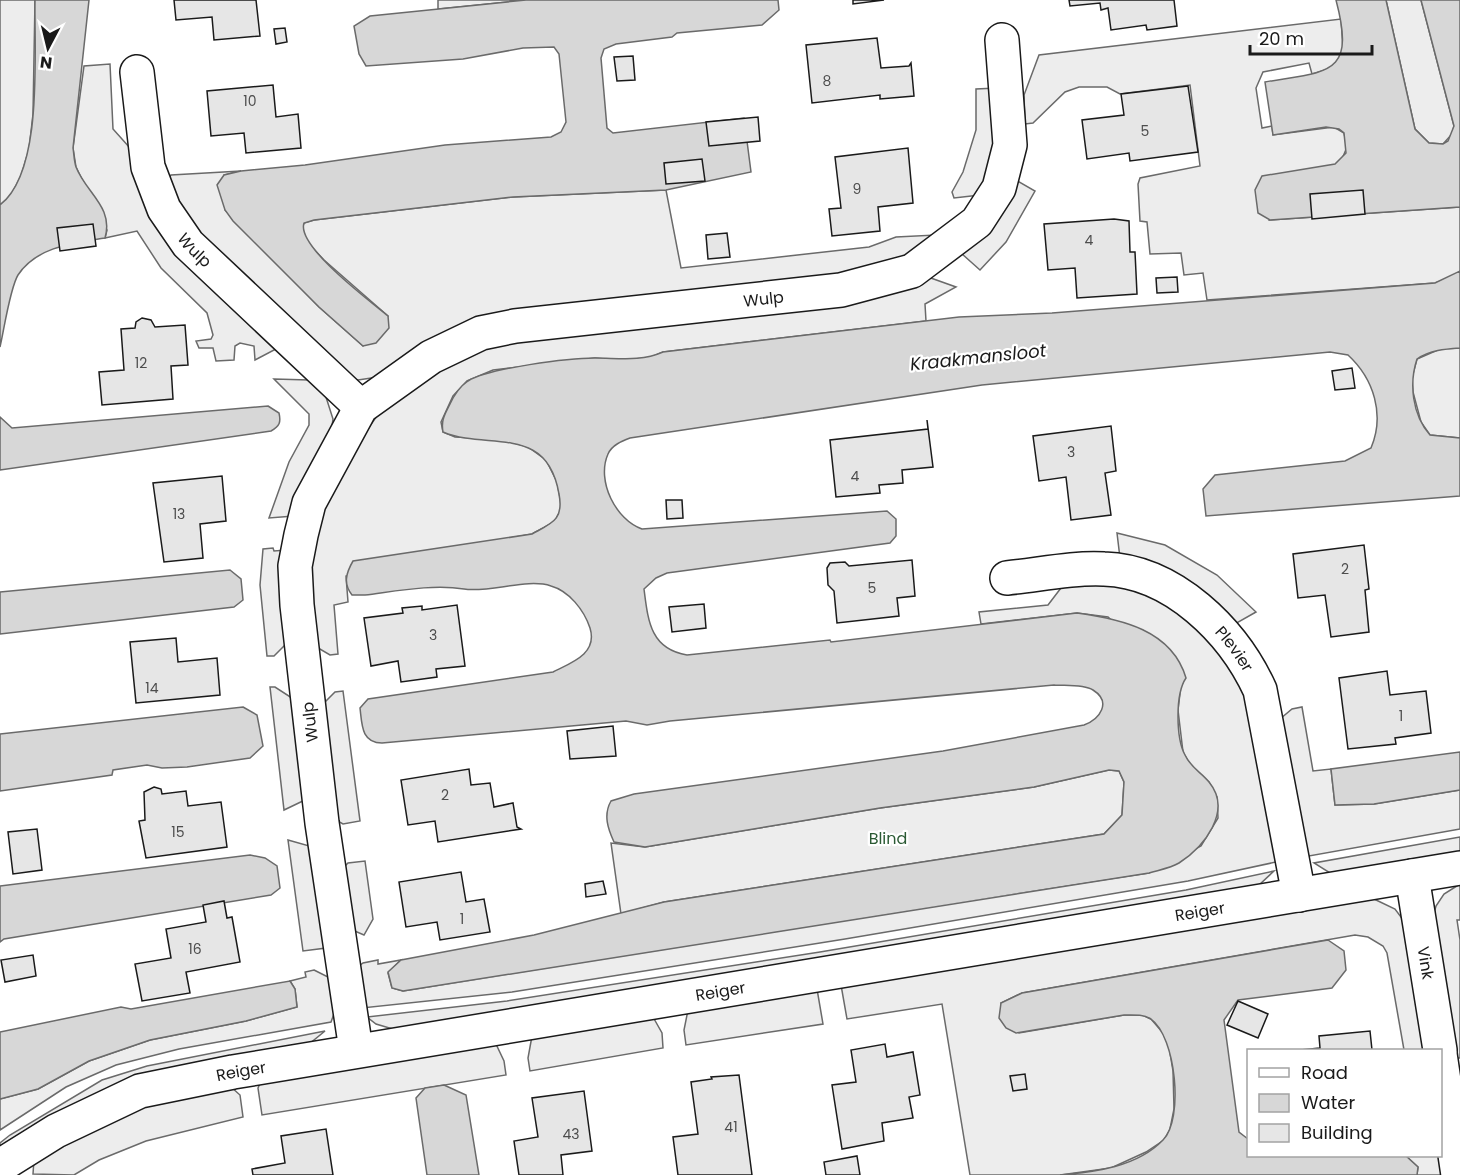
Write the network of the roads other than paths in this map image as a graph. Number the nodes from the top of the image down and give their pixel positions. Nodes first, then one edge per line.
1 (1002, 40) dead end
2 (136, 72) dead end
3 (361, 406) junction
4 (1007, 578) dead end
5 (1460, 868) edge
6 (1412, 876) junction
7 (1299, 895) junction
8 (1440, 1049) edge
9 (356, 1050) junction
10 (1442, 1066) edge
11 (0, 1166) edge
12 (1458, 1175) edge

1 - 3 street, Wulp
2 - 3 street, Wulp
3 - 9 street, Wulp
4 - 7 street, Plevier
5 - 6 street, Reiger
6 - 7 street, Reiger
6 - 8 street, Vink
7 - 9 street, Reiger
9 - 11 street, Reiger
10 - 12 street, Vink

